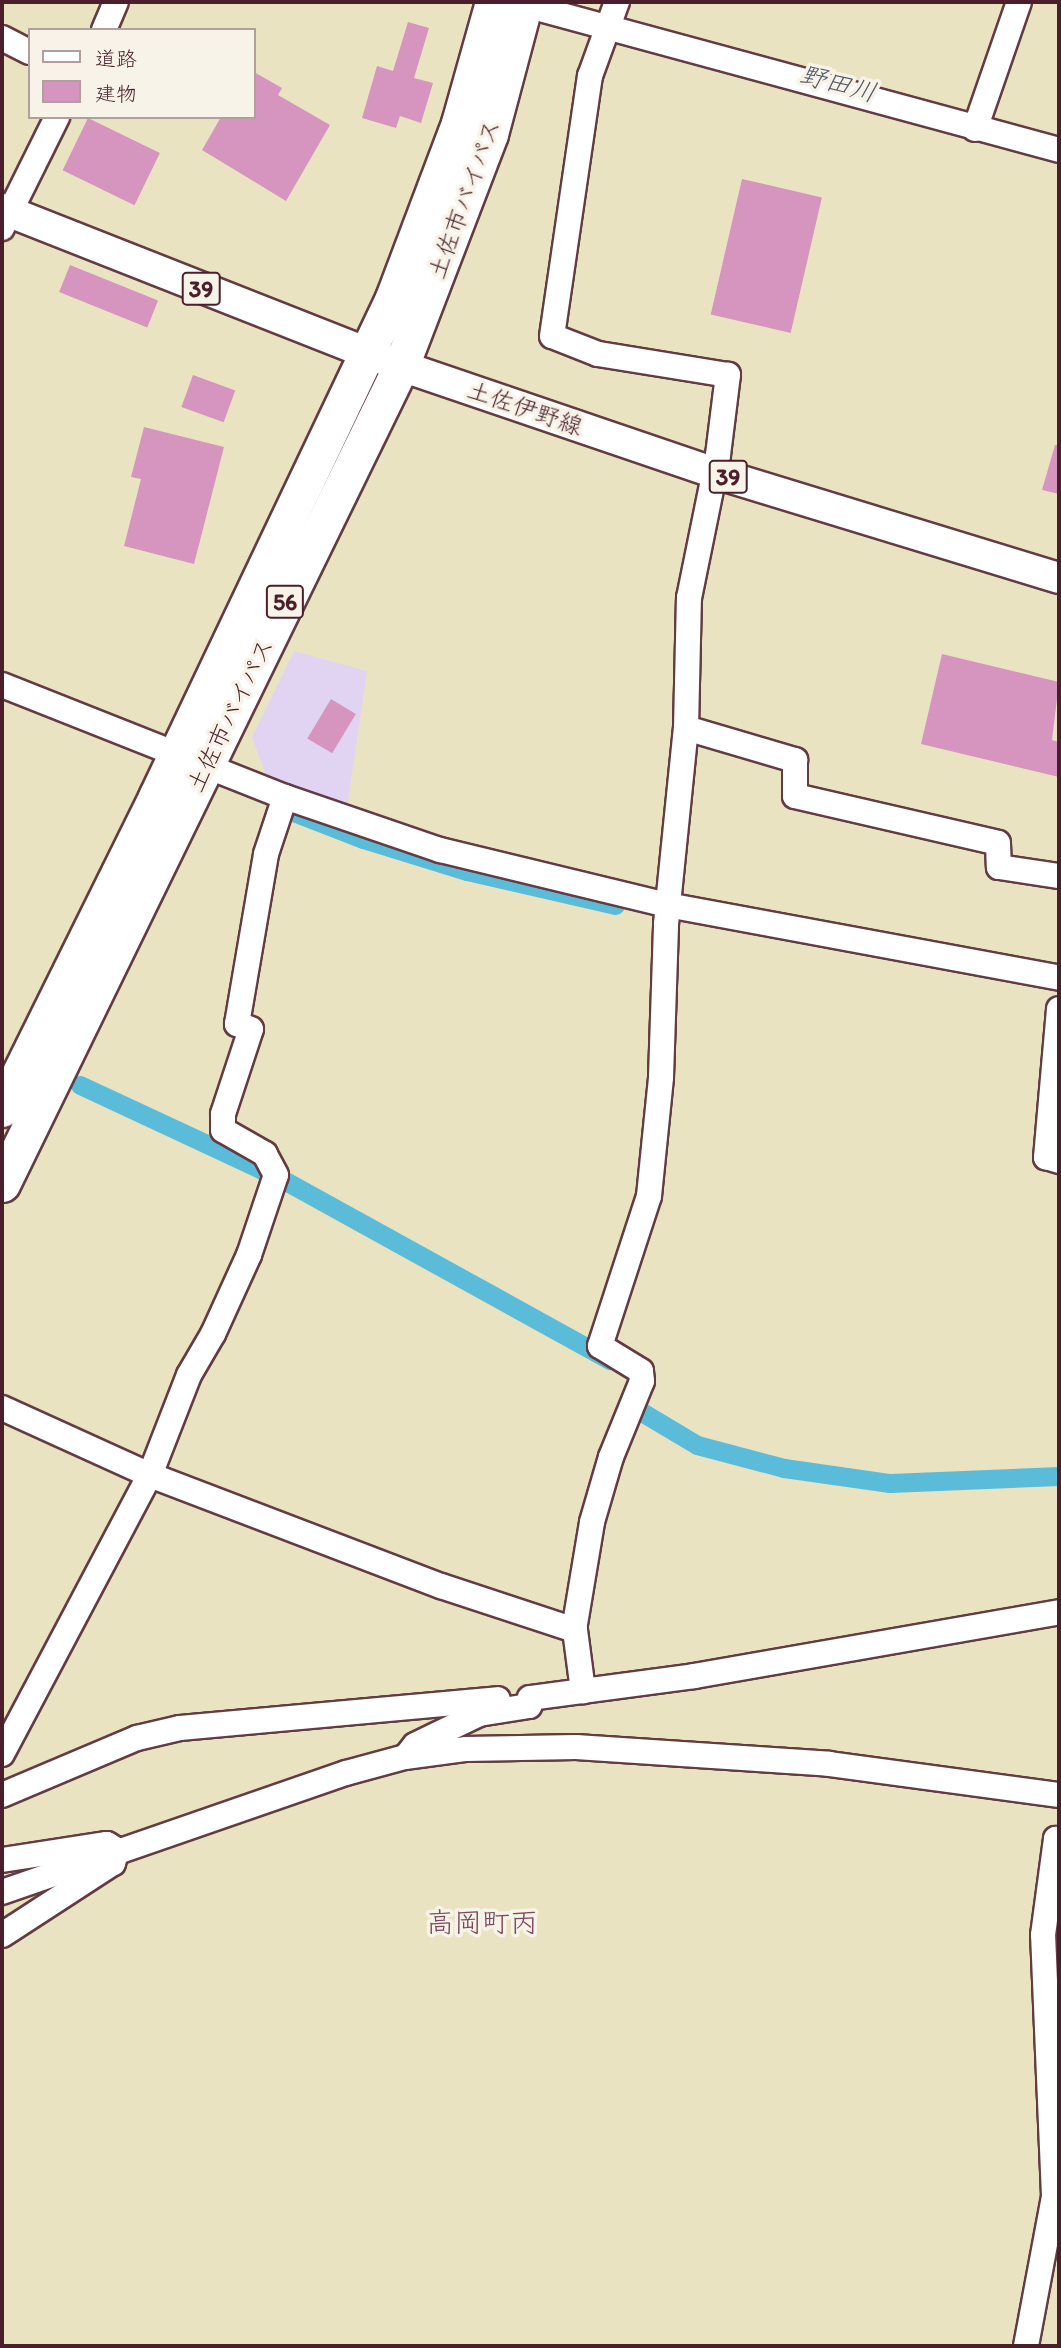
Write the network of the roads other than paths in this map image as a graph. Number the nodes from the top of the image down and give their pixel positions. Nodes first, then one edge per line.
1 (116, 2) edge
2 (617, 2) edge
3 (1019, 2) edge
4 (514, 3) edge
5 (104, 28) edge
6 (606, 29) junction
7 (2, 38) edge
8 (28, 51) edge
9 (56, 119) edge
10 (976, 124) junction
11 (1059, 150) edge
12 (4, 216) edge
13 (368, 354) junction
14 (401, 366) junction
15 (712, 472) junction
16 (1059, 578) edge
17 (2, 685) edge
18 (687, 728) junction
19 (191, 757) junction
20 (283, 806) junction
21 (1059, 876) edge
22 (667, 911) junction
23 (1059, 978) edge
24 (1059, 1009) edge
25 (2, 1109) edge
26 (1059, 1161) edge
27 (2, 1184) edge
28 (2, 1408) edge
29 (150, 1475) junction
30 (1059, 1612) edge
31 (574, 1630) junction
32 (583, 1691) junction
33 (530, 1698) junction
34 (2, 1754) edge
35 (405, 1757) junction
36 (2, 1795) edge
37 (1059, 1795) edge
38 (1059, 1840) edge
39 (117, 1850) junction
40 (2, 1860) edge
41 (2, 1892) edge
42 (2, 1935) edge
43 (1026, 2346) edge

1 - 5 street
2 - 6 street
3 - 10 street
4 - 6 street
4 - 13 highway, 土佐市バイパス / 56
4 - 14 highway, 土佐市バイパス / 56
6 - 10 street
6 - 15 street
7 - 8 street
9 - 12 street
10 - 11 street
12 - 13 main road, 土佐伊野線 / 39
13 - 14 main road, 土佐伊野線 / 39
13 - 19 highway, 土佐市バイパス / 56
14 - 15 main road, 土佐伊野線 / 39
14 - 19 highway, 土佐市バイパス / 56
15 - 16 main road, 土佐伊野線 / 39
15 - 18 street
17 - 19 street
18 - 21 street
18 - 22 street
19 - 20 street
19 - 25 highway, 土佐市バイパス / 56
19 - 27 highway, 土佐市バイパス / 56
20 - 22 street
20 - 29 street
22 - 23 street
22 - 31 street
24 - 26 street
28 - 29 street
29 - 31 street
29 - 34 street
30 - 32 street
31 - 32 street
32 - 33 street
33 - 35 street
33 - 36 street
35 - 37 street
35 - 39 street
38 - 43 street
39 - 40 street
39 - 41 street
39 - 42 street

